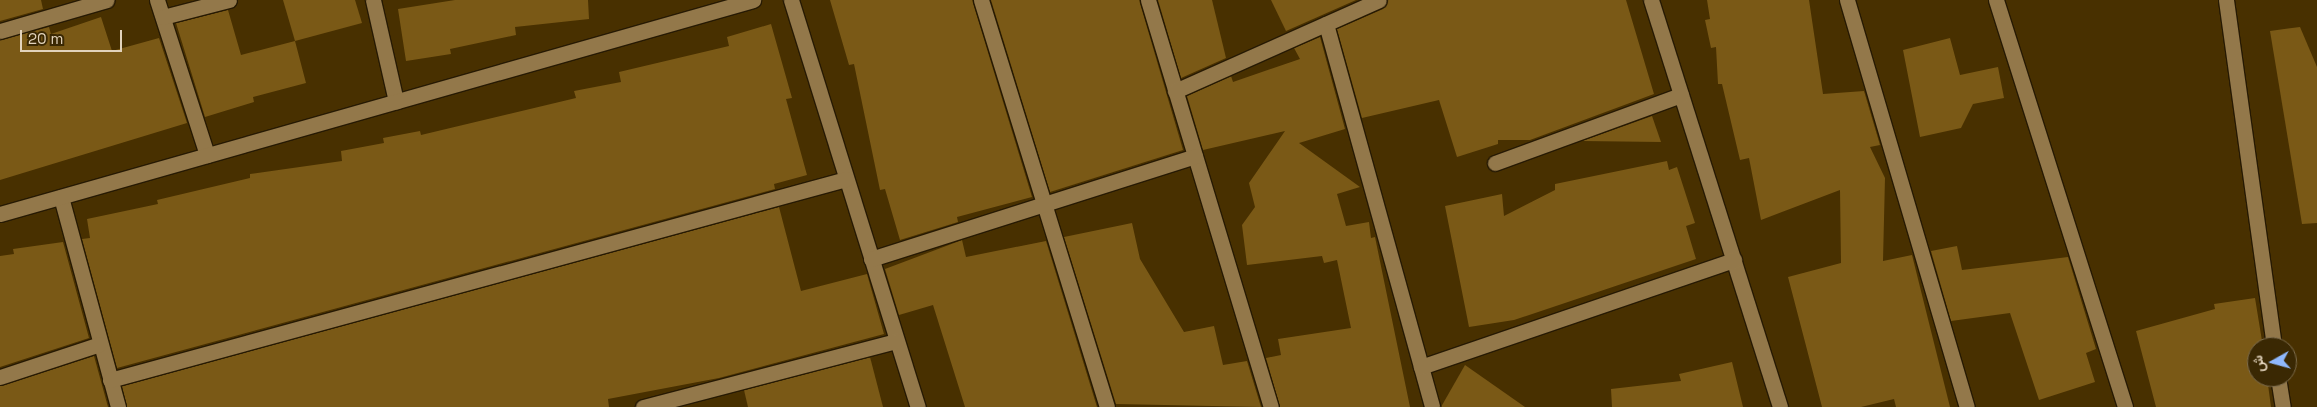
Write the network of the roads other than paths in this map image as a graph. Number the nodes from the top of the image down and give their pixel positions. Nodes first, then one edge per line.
1 (107, 0) edge
2 (157, 0) edge
3 (229, 0) edge
4 (373, 0) edge
5 (753, 0) edge
6 (791, 0) edge
7 (981, 0) edge
8 (1148, 0) edge
9 (1379, 0) edge
10 (1651, 0) edge
11 (1847, 0) edge
12 (1996, 0) edge
13 (2226, 0) edge
14 (162, 17) junction
15 (1326, 24) junction
16 (0, 31) edge
17 (1175, 91) junction
18 (1681, 94) junction
19 (396, 101) junction
20 (207, 155) junction
21 (1195, 156) junction
22 (1495, 163) dead end
23 (846, 179) junction
24 (61, 196) junction
25 (1043, 204) junction
26 (0, 214) edge
27 (871, 259) junction
28 (1734, 260) junction
29 (2273, 337) edge
30 (896, 341) junction
31 (100, 344) junction
32 (1421, 367) junction
33 (0, 377) edge
34 (110, 380) junction
35 (2280, 387) edge
36 (118, 407) edge
37 (643, 407) edge
38 (918, 407) edge
39 (1106, 407) edge
40 (1271, 407) edge
41 (1432, 407) edge
42 (1780, 407) edge
43 (1967, 407) edge
44 (2126, 407) edge
45 (2283, 407) edge

1 - 16 street
2 - 14 street
3 - 14 street
4 - 19 street
5 - 19 street
6 - 23 street
7 - 25 street
8 - 17 street
9 - 15 street
10 - 18 street
11 - 43 street
12 - 44 street
13 - 29 street
14 - 20 street
15 - 17 street
15 - 32 street
17 - 21 street
18 - 22 street
18 - 28 street
19 - 20 street
20 - 24 street
21 - 25 street
21 - 40 street
23 - 27 street
23 - 34 street
24 - 26 street
24 - 31 street
25 - 27 street
25 - 39 street
27 - 30 street
28 - 32 street
28 - 42 street
30 - 37 street
30 - 38 street
31 - 33 street
31 - 34 street
32 - 41 street
34 - 36 street
35 - 45 street

